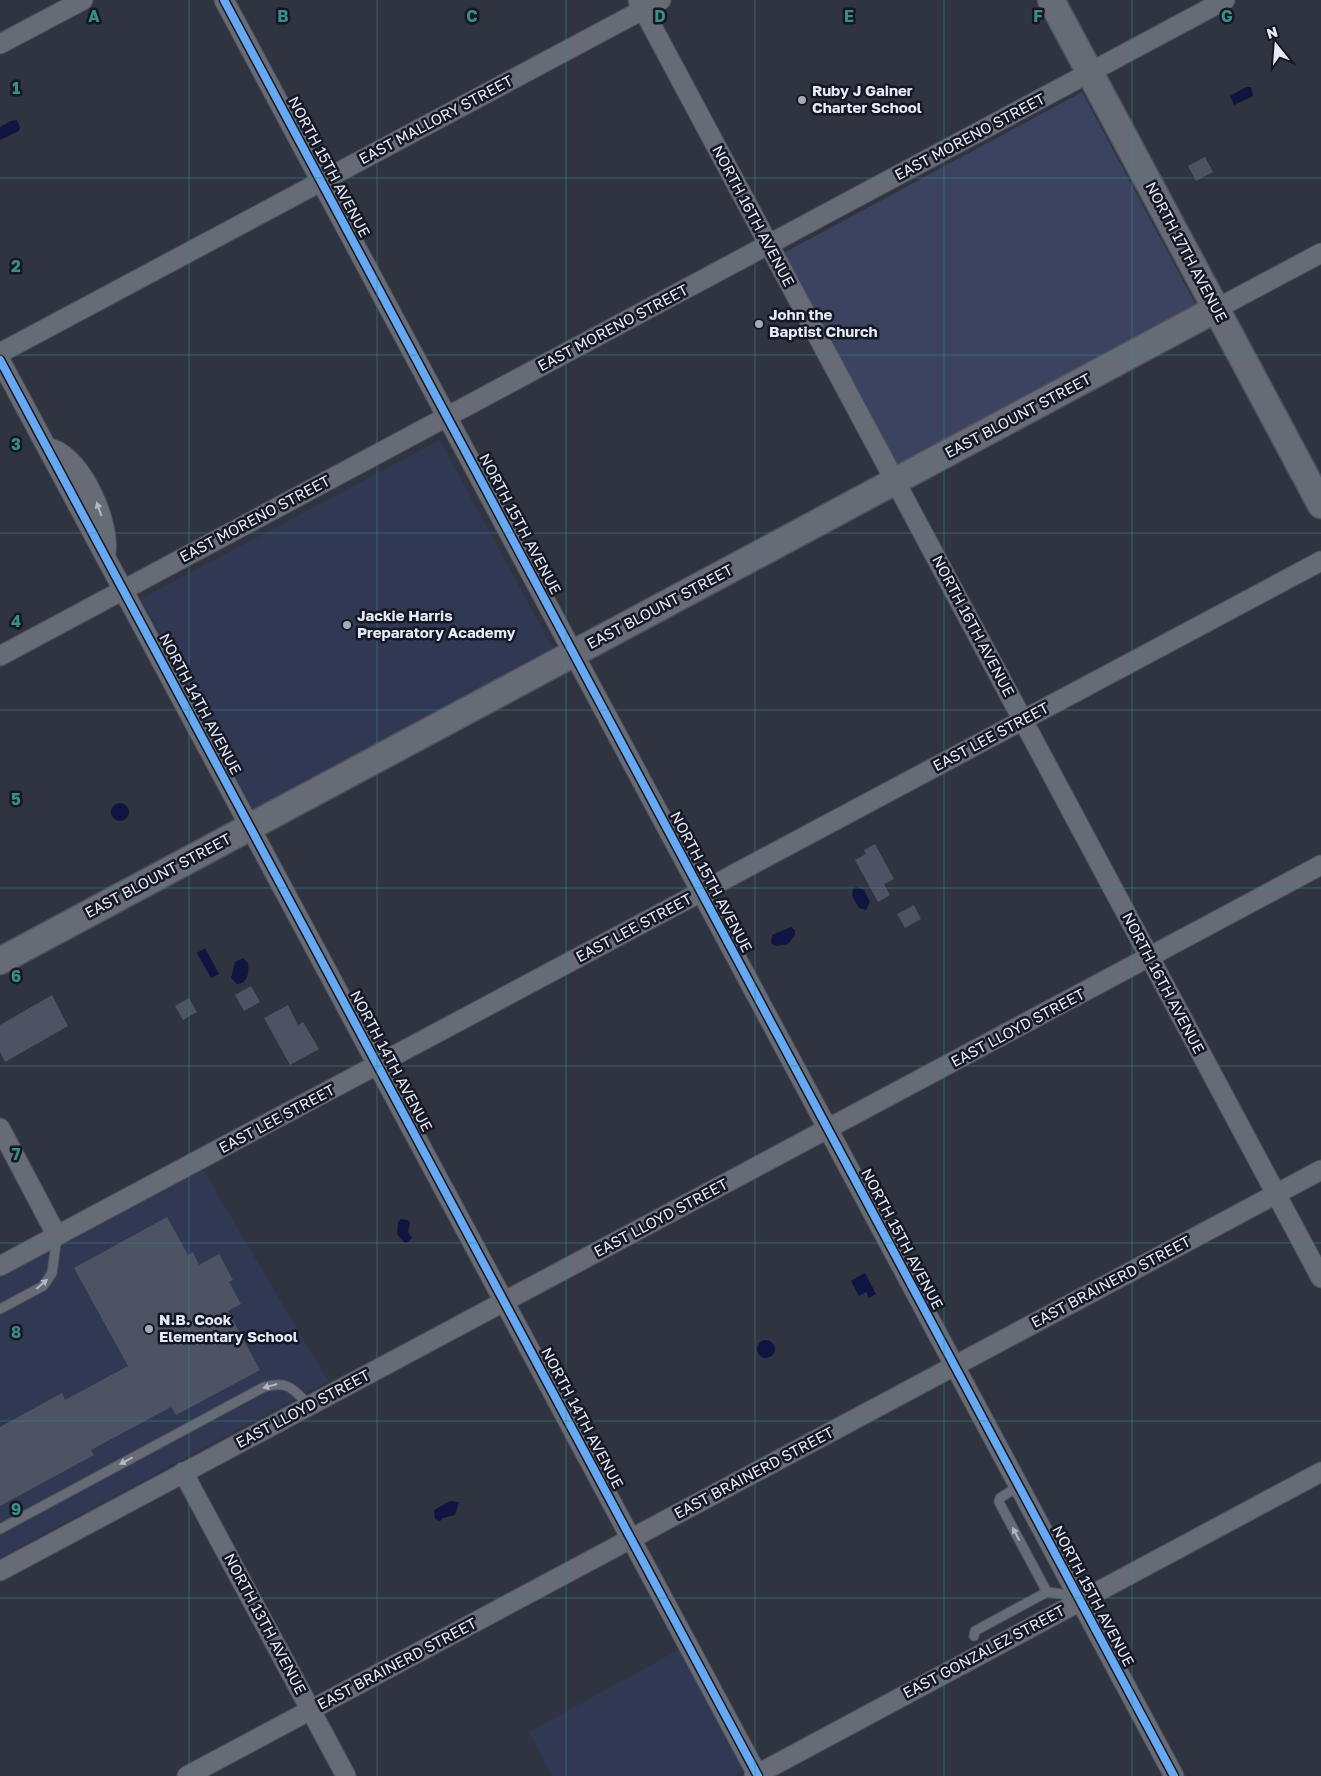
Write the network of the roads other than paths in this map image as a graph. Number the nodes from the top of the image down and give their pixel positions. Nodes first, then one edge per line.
1 (83, 0) edge
2 (224, 0) edge
3 (661, 0) edge
4 (1051, 0) edge
5 (1225, 0) edge
6 (641, 5) edge
7 (0, 44) edge
8 (1090, 72) junction
9 (321, 181) junction
10 (768, 244) junction
11 (1321, 253) edge
12 (1216, 309) junction
13 (0, 353) edge
14 (0, 360) edge
15 (447, 416) junction
16 (895, 481) junction
17 (1321, 505) edge
18 (1321, 560) edge
19 (123, 590) junction
20 (573, 653) junction
21 (0, 656) edge
22 (1023, 720) junction
23 (250, 827) junction
24 (1321, 865) edge
25 (701, 892) junction
26 (1149, 957) junction
27 (0, 961) edge
28 (377, 1065) junction
29 (0, 1128) edge
30 (828, 1129) junction
31 (1321, 1170) edge
32 (1276, 1194) junction
33 (57, 1236) junction
34 (0, 1266) edge
35 (1321, 1278) edge
36 (504, 1302) junction
37 (0, 1309) edge
38 (955, 1366) junction
39 (310, 1406) junction
40 (183, 1472) junction
41 (1321, 1472) edge
42 (1019, 1486) junction
43 (0, 1529) edge
44 (631, 1539) junction
45 (0, 1571) edge
46 (1047, 1592) junction
47 (1079, 1598) junction
48 (974, 1636) dead end
49 (311, 1710) junction
50 (756, 1775) edge
51 (187, 1776) edge
52 (346, 1776) edge
53 (1174, 1776) edge

1 - 7 street
2 - 9 street, NORTH 15TH AVENUE
3 - 6 street, EAST MALLORY STREET
4 - 8 street, NORTH 17TH AVENUE
5 - 8 street, EAST MORENO STREET
6 - 9 street, EAST MALLORY STREET
6 - 10 street, NORTH 16TH AVENUE
8 - 10 street, EAST MORENO STREET
8 - 12 street, NORTH 17TH AVENUE
9 - 13 street, EAST MALLORY STREET
9 - 15 street, NORTH 15TH AVENUE
10 - 15 street, EAST MORENO STREET
10 - 16 street, NORTH 16TH AVENUE
11 - 12 street, EAST BLOUNT STREET
12 - 16 street, EAST BLOUNT STREET
12 - 17 street, NORTH 17TH AVENUE
14 - 19 street, NORTH 14TH AVENUE
15 - 19 street, EAST MORENO STREET
15 - 20 street, NORTH 15TH AVENUE
16 - 20 street, EAST BLOUNT STREET
16 - 22 street, NORTH 16TH AVENUE
18 - 22 street, EAST LEE STREET
19 - 21 street, EAST MORENO STREET
19 - 23 street, NORTH 14TH AVENUE
20 - 23 street, EAST BLOUNT STREET
20 - 25 street, NORTH 15TH AVENUE
22 - 25 street, EAST LEE STREET
22 - 26 street, NORTH 16TH AVENUE
23 - 27 street, EAST BLOUNT STREET
23 - 28 street, NORTH 14TH AVENUE
24 - 26 street, EAST LLOYD STREET
25 - 28 street, EAST LEE STREET
25 - 30 street, NORTH 15TH AVENUE
26 - 30 street, EAST LLOYD STREET
26 - 32 street, NORTH 16TH AVENUE
28 - 33 street, EAST LEE STREET
28 - 36 street, NORTH 14TH AVENUE
29 - 33 street
30 - 36 street, EAST LLOYD STREET
30 - 38 street, NORTH 15TH AVENUE
31 - 32 street, EAST BRAINERD STREET
32 - 35 street, NORTH 16TH AVENUE
32 - 38 street, EAST BRAINERD STREET
33 - 34 street, EAST LEE STREET
37 -> 33 lane
36 - 39 street, EAST LLOYD STREET
36 - 44 street, NORTH 14TH AVENUE
38 - 42 street, NORTH 15TH AVENUE
38 - 44 street, EAST BRAINERD STREET
39 - 40 street, EAST LLOYD STREET
39 -> 43 lane
40 - 45 street, EAST LLOYD STREET
40 - 49 street, NORTH 13TH AVENUE
41 - 47 street, EAST GONZALEZ STREET
46 -> 42 lane
42 - 47 street, NORTH 15TH AVENUE
44 - 49 street, EAST BRAINERD STREET
44 - 50 street, NORTH 14TH AVENUE
46 - 47 lane
46 - 48 lane
47 - 50 street, EAST GONZALEZ STREET
47 - 53 street, NORTH 15TH AVENUE
49 - 51 street, EAST BRAINERD STREET
49 - 52 street, NORTH 13TH AVENUE

